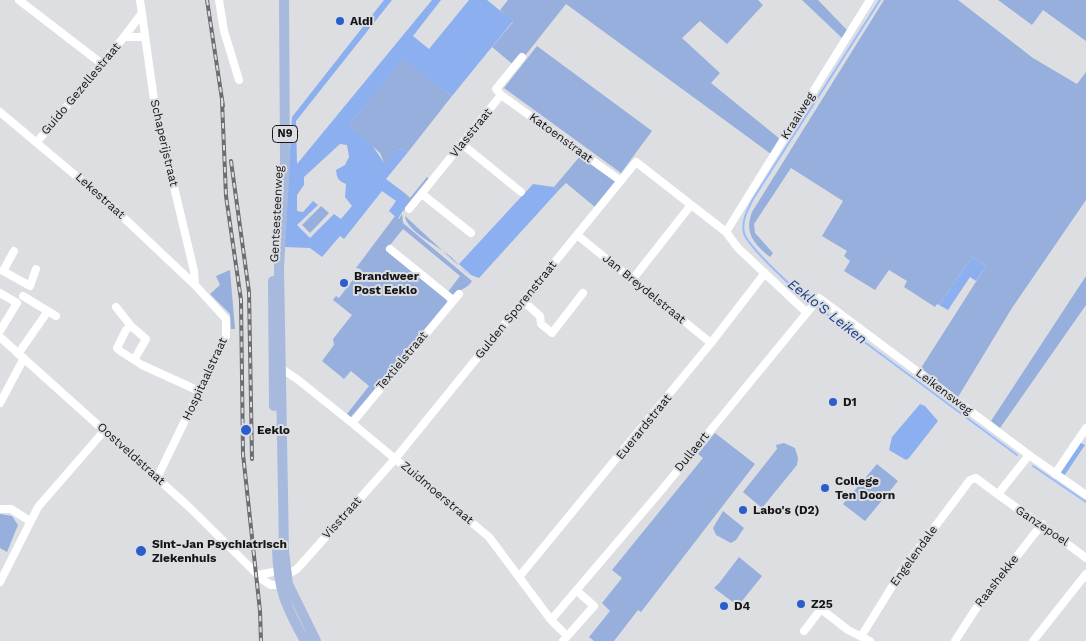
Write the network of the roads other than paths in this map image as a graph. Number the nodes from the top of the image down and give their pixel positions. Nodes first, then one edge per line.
1 (19, 0) edge
2 (219, 0) edge
3 (280, 0) edge
4 (284, 0) edge
5 (870, 0) edge
6 (143, 1) edge
7 (142, 13) junction
8 (124, 37) junction
9 (145, 37) junction
10 (522, 57) dead end
11 (102, 64) junction
12 (239, 80) dead end
13 (501, 95) junction
14 (0, 112) edge
15 (37, 142) junction
16 (462, 144) junction
17 (636, 162) joint
18 (621, 181) junction
19 (521, 192) dead end
20 (422, 194) junction
21 (691, 205) junction
22 (409, 209) dead end
23 (726, 232) junction
24 (471, 233) dead end
25 (577, 235) junction
26 (390, 248) dead end
27 (14, 251) dead end
28 (36, 269) dead end
29 (764, 273) junction
30 (632, 280) junction
31 (195, 285) junction
32 (30, 286) junction
33 (0, 293) edge
34 (583, 293) dead end
35 (23, 296) junction
36 (523, 301) junction
37 (17, 303) junction
38 (811, 306) junction
39 (116, 307) dead end
40 (48, 311) junction
41 (56, 316) dead end
42 (131, 326) junction
43 (0, 331) edge
44 (0, 337) edge
45 (711, 343) junction
46 (21, 356) junction
47 (134, 360) junction
48 (277, 367) junction
49 (200, 391) junction
50 (0, 403) edge
51 (352, 423) junction
52 (1086, 428) edge
53 (104, 431) junction
54 (1029, 455) junction
55 (395, 459) junction
56 (1055, 474) junction
57 (157, 478) junction
58 (970, 480) joint
59 (998, 494) junction
60 (1086, 495) edge
61 (0, 509) edge
62 (30, 521) junction
63 (1042, 524) junction
64 (1086, 558) edge
65 (282, 573) junction
66 (1086, 574) edge
67 (258, 575) junction
68 (519, 576) junction
69 (0, 582) edge
70 (279, 585) junction
71 (577, 591) junction
72 (551, 620) junction
73 (804, 631) dead end
74 (862, 635) junction
75 (564, 638) edge
76 (305, 641) edge
77 (316, 641) edge
78 (870, 641) edge
79 (955, 641) edge
80 (1033, 641) edge

1 - 11 street
2 - 12 street
3 - 48 main road, Gentsesteenweg / N9
4 - 48 main road, Gentsesteenweg / N9
5 - 23 street, Kraaiweg
6 - 7 street, Schaperijstraat
7 - 8 street, Guido Gezellestraat
7 - 9 street, Schaperijstraat
8 - 9 street, Guido Gezellestraat
8 - 11 street, Guido Gezellestraat
9 - 31 street, Schaperijstraat
10 - 13 street, Vlasstraat
11 - 15 street, Guido Gezellestraat
13 - 16 street, Vlasstraat
13 - 18 street, Katoenstraat
14 - 15 street, Lekestraat
15 - 31 street, Lekestraat
16 - 19 street
16 - 20 street, Vlasstraat
17 - 18 street, Gulden Sporenstraat
17 - 21 street, Leikensweg
18 - 25 street, Gulden Sporenstraat
20 - 22 street, Vlasstraat
20 - 24 street
21 - 23 street, Leikensweg
21 - 30 street
23 - 29 street, Leikensweg
25 - 30 street, Jan Breydelstraat
25 - 36 street, Gulden Sporenstraat
26 - 51 street, Textielstraat
27 - 32 street
28 - 32 street
29 - 38 street, Leikensweg
29 - 45 street, Euerardstraat
30 - 45 street, Jan Breydelstraat
31 - 49 street, Hospitaalstraat
32 - 35 street
33 - 37 street
34 - 36 street
35 - 37 street
35 - 40 street
36 - 55 street, Gulden Sporenstraat
37 - 43 street
38 - 54 street, Leikensweg
38 - 71 street, Dullaert
39 - 42 street
40 - 41 street
40 - 46 street
42 - 47 street
42 - 47 street
44 - 46 street, Oostveldstraat
45 - 68 street, Euerardstraat
46 - 50 street
46 - 53 street, Oostveldstraat
47 - 49 street
48 - 51 street, Zuidmoerstraat
48 - 65 main road, N9
49 - 57 street, Hospitaalstraat
51 - 55 street, Zuidmoerstraat
52 - 56 street
53 - 57 street, Oostveldstraat
53 - 62 street
54 - 56 street, Leikensweg
54 - 59 street
55 - 65 street, Visstraat
55 - 68 street, Zuidmoerstraat
56 - 60 street, Leikensweg
57 - 67 street, Oostveldstraat
58 - 59 street, Ganzepoel
58 - 74 street, Engelendale
59 - 63 street, Ganzepoel
61 - 62 street
62 - 69 street
63 - 64 street, Ganzepoel
63 - 79 street, Raashekke
65 - 67 street
65 - 70 main road, N9
65 - 77 main road, N9
66 - 80 street
67 - 70 street, Oostveldstraat
68 - 72 street, Zuidmoerstraat
70 - 76 main road, N9
71 - 72 street, Dullaert
71 - 75 street
72 - 75 street, Zuidmoerstraat
73 - 74 street
74 - 78 street

